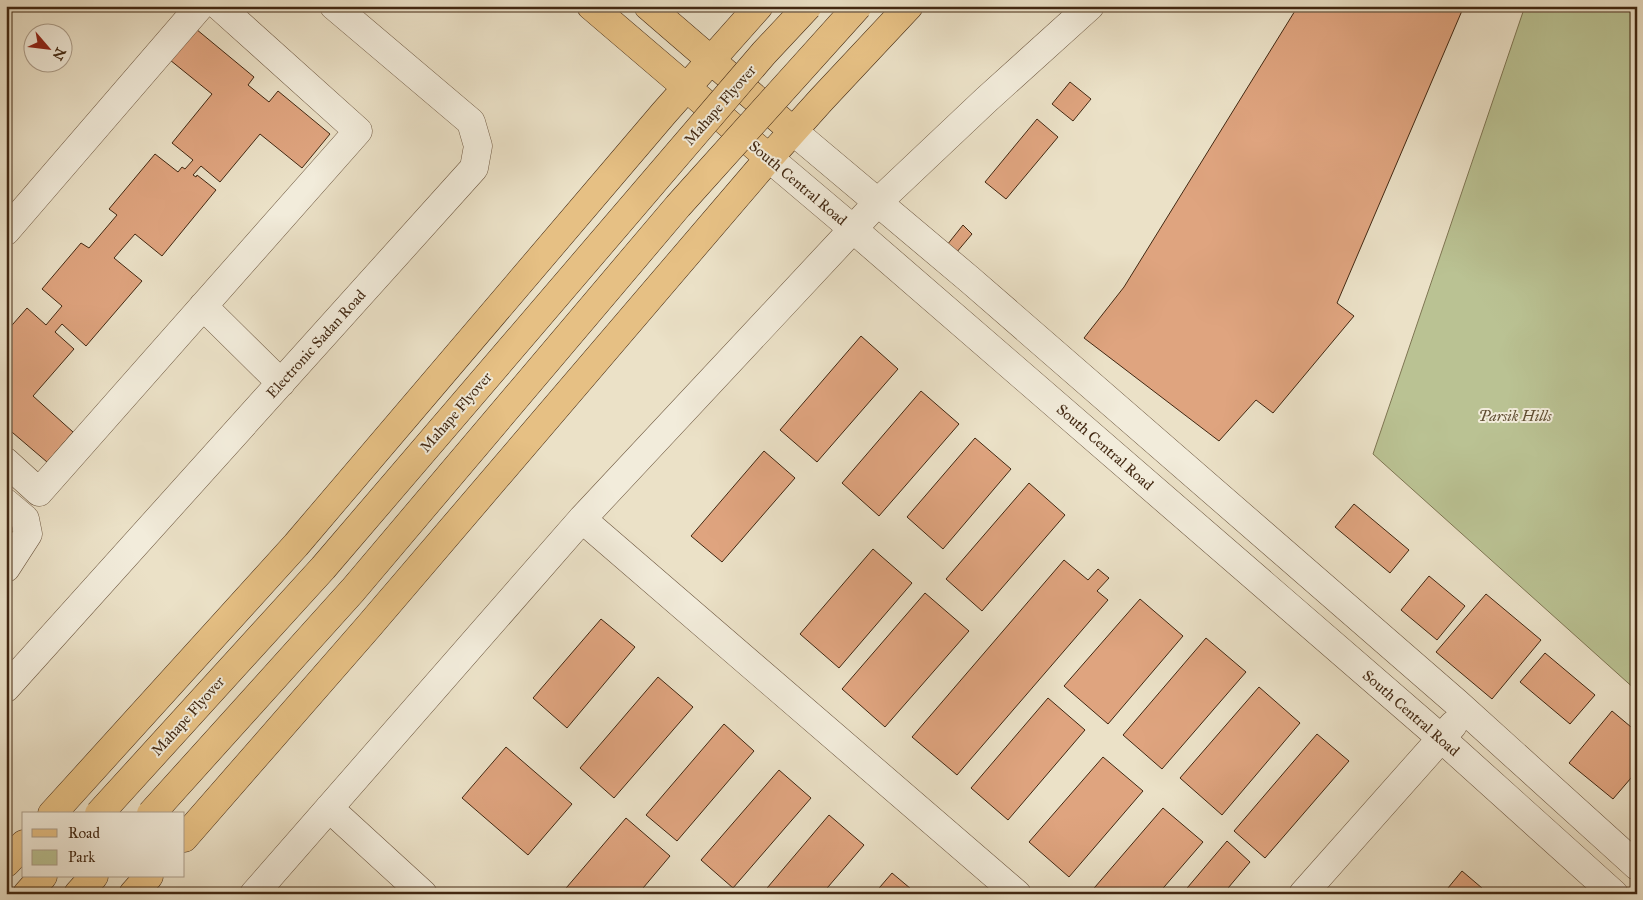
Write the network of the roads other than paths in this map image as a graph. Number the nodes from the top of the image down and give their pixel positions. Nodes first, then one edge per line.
1 (200, 6) edge
2 (219, 6) edge
3 (334, 6) edge
4 (591, 6) edge
5 (648, 6) edge
6 (759, 6) edge
7 (808, 6) edge
8 (858, 6) edge
9 (909, 6) edge
10 (1090, 6) edge
11 (710, 60) junction
12 (686, 88) junction
13 (793, 131) junction
14 (769, 158) junction
15 (878, 202) junction
16 (853, 229) junction
17 (6, 230) edge
18 (203, 306) junction
19 (1023, 326) junction
20 (997, 353) junction
21 (281, 382) junction
22 (1149, 435) junction
23 (6, 462) edge
24 (1124, 463) junction
25 (6, 503) edge
26 (582, 519) junction
27 (1293, 560) junction
28 (6, 568) edge
29 (1264, 585) junction
30 (11, 673) edge
31 (1466, 711) junction
32 (1442, 739) junction
33 (329, 808) junction
34 (54, 812) edge
35 (102, 812) edge
36 (153, 812) edge
37 (185, 837) edge
38 (22, 846) edge
39 (6, 863) edge
40 (1637, 866) edge
41 (41, 878) edge
42 (92, 878) edge
43 (147, 878) edge
44 (27, 894) edge
45 (78, 894) edge
46 (133, 894) edge
47 (254, 894) edge
48 (422, 894) edge
49 (1017, 894) edge
50 (1303, 894) edge
51 (1614, 894) edge

1 - 17 street
2 - 18 street
3 - 21 street, Electronic Sadan Road
4 - 12 main road, South Central Road
5 - 11 main road
6 - 11 main road
7 - 35 main road, Mahape Flyover, bridge
8 - 36 main road, bridge
9 - 13 main road
10 - 15 street
11 - 12 main road
11 - 13 main road
12 - 14 main road, South Central Road
12 - 34 main road
13 - 14 main road
13 - 15 street
14 - 16 street, South Central Road
14 - 37 main road
15 - 16 street
15 - 19 street
16 - 20 street, South Central Road
16 - 26 street
18 - 21 street
18 - 23 street
19 - 20 street
19 - 22 street
20 - 24 street, South Central Road
21 - 30 street, Electronic Sadan Road
22 - 24 street
22 - 27 street
24 - 29 street, South Central Road
25 - 28 street
26 - 33 street
26 - 49 street
27 - 29 street
27 - 31 street
29 - 32 street, South Central Road
31 - 32 street
31 - 40 street
32 - 50 street
32 - 51 street, South Central Road
33 - 47 street
33 - 48 street
38 - 39 main road
41 - 44 main road
42 - 45 main road
43 - 46 main road

